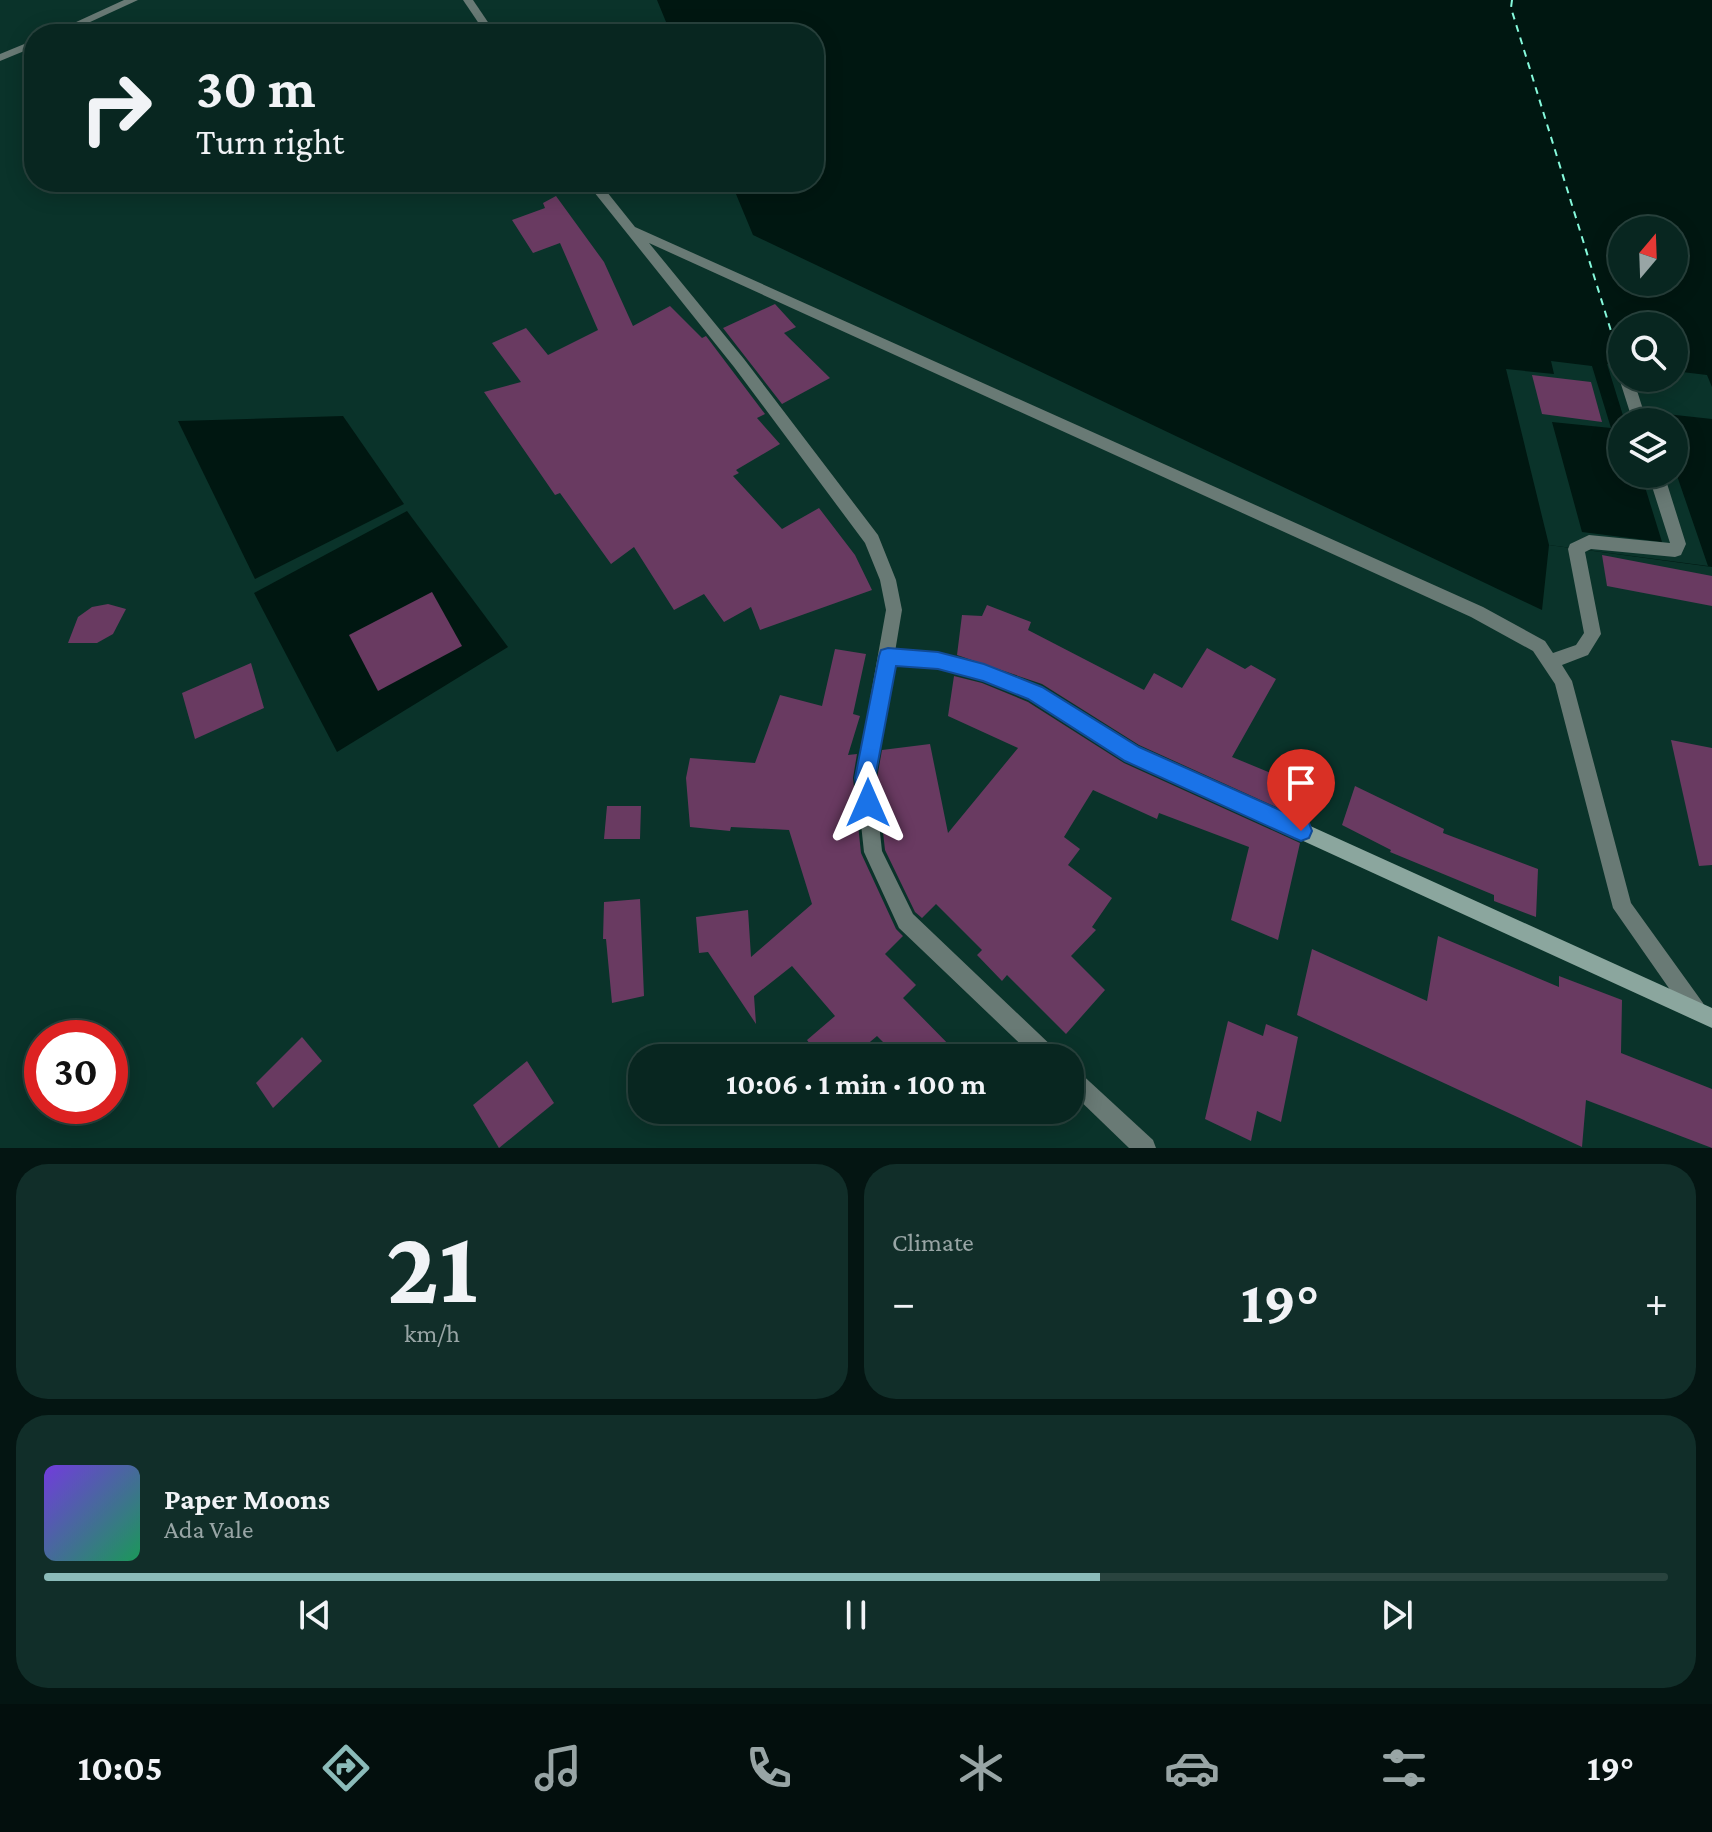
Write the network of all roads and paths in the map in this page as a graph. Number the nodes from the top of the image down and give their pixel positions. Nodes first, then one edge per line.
1 (133, 0) edge
2 (468, 0) edge
3 (78, 24) edge
4 (484, 24) edge
5 (24, 47) edge
6 (0, 58) edge
7 (600, 192) edge
8 (631, 230) junction
9 (1660, 488) edge
10 (888, 656) junction
11 (1550, 662) junction
12 (1704, 1014) edge
13 (1035, 1044) edge
14 (1084, 1090) edge
15 (1145, 1148) edge

1 - 3 street
2 - 4 street
5 - 6 street
7 - 8 street
8 - 10 street
8 - 11 street
9 - 11 street
10 - 12 main road
10 - 13 street
11 - 12 street
14 - 15 street

